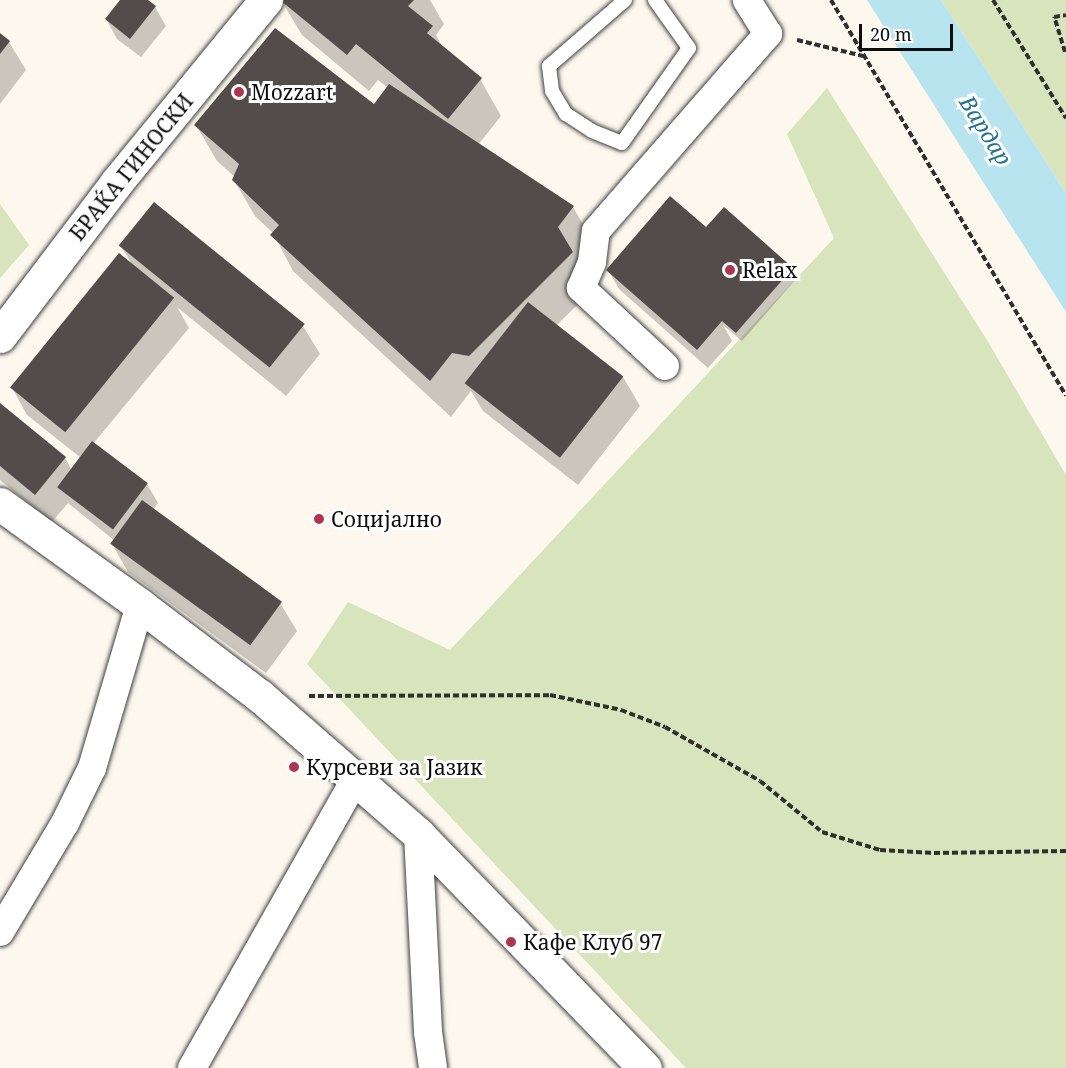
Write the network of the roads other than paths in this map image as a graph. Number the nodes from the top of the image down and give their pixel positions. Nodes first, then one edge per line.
1 (266, 0) edge
2 (625, 0) edge
3 (655, 0) edge
4 (747, 0) edge
5 (0, 335) edge
6 (665, 366) dead end
7 (0, 504) edge
8 (140, 605) junction
9 (355, 780) junction
10 (418, 834) junction
11 (0, 932) edge
12 (192, 1068) edge
13 (433, 1068) edge
14 (645, 1068) edge

1 - 5 street, БРАЌА ГИНОСКИ
2 - 3 lane
4 - 6 street
7 - 8 street
8 - 9 street
8 - 11 street
9 - 10 street
9 - 12 street
10 - 13 street
10 - 14 street

